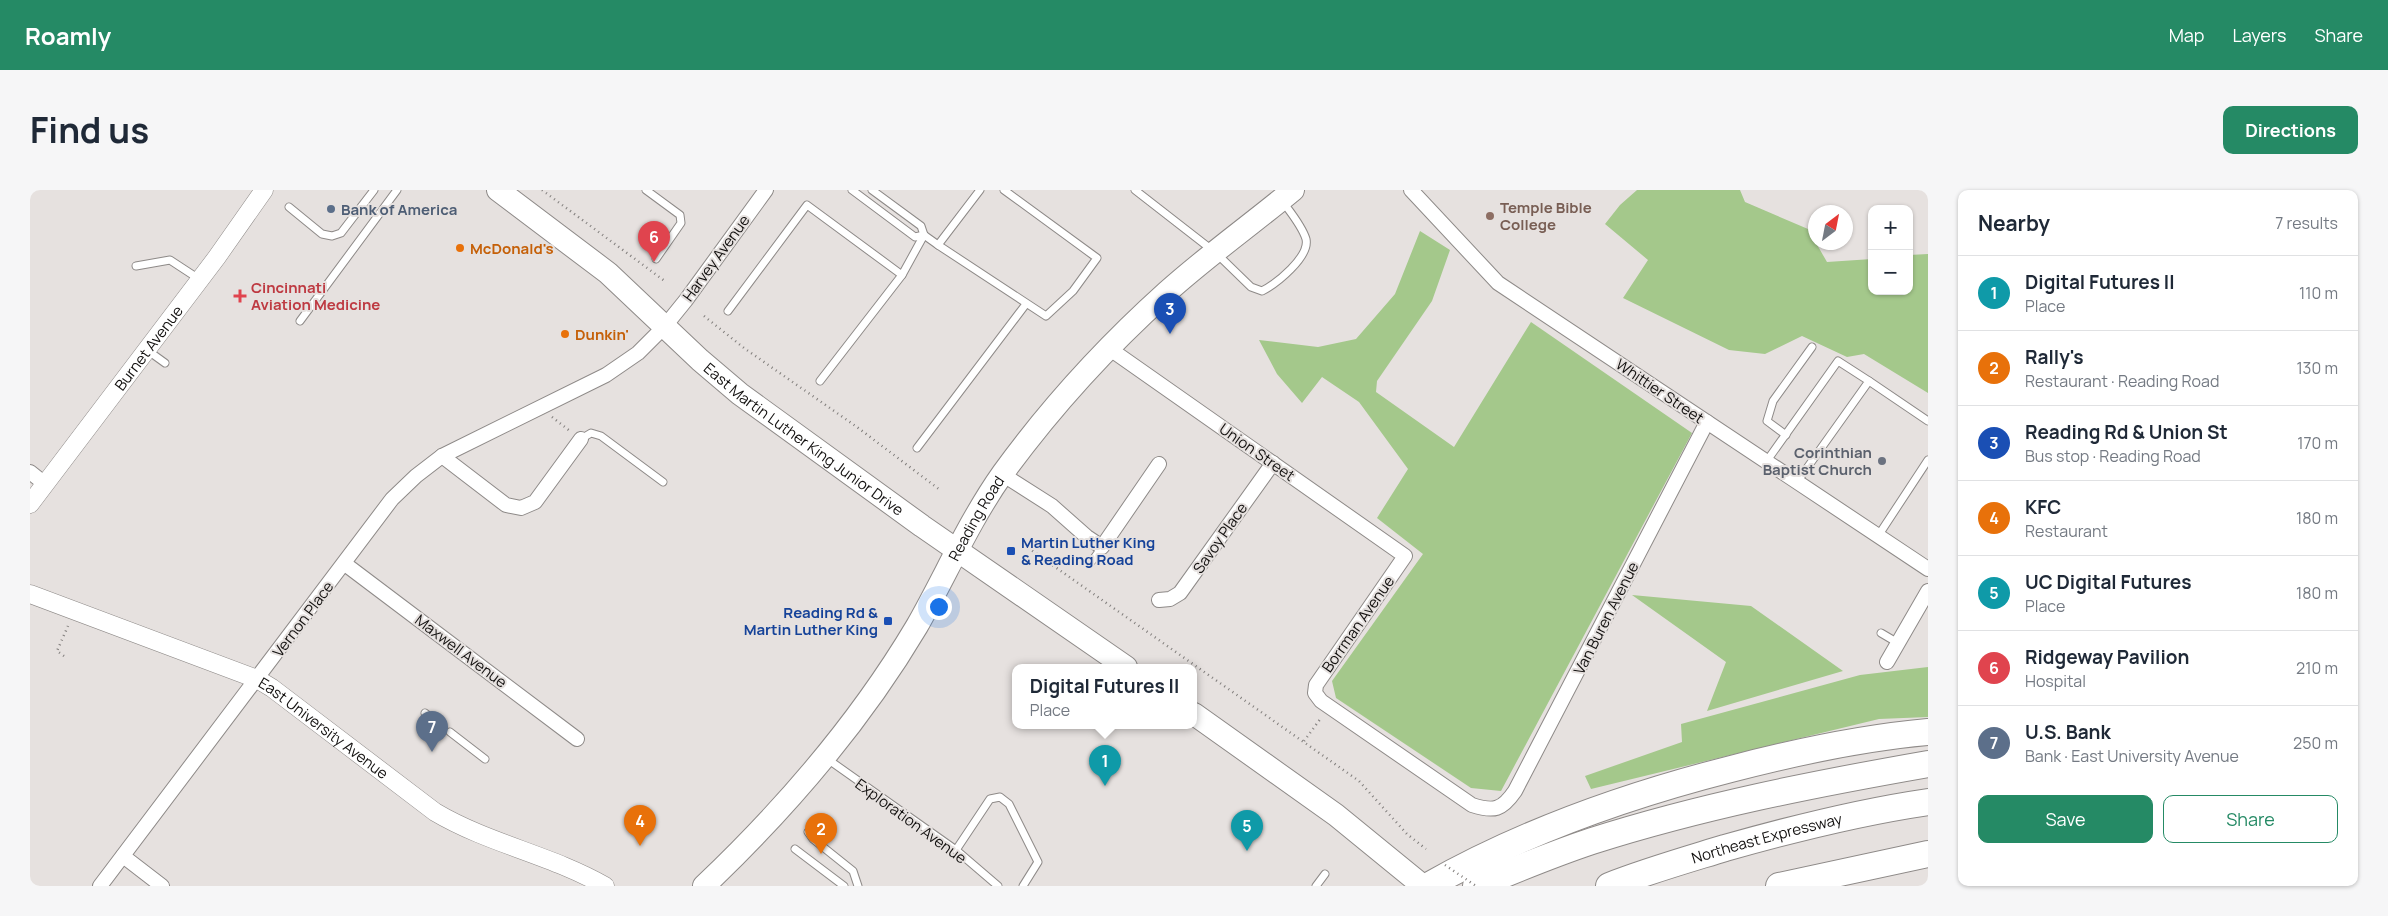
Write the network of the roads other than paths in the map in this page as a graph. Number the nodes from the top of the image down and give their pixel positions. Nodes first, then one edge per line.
1 (264, 190) edge
2 (374, 190) edge
3 (397, 190) edge
4 (498, 190) edge
5 (646, 190) edge
6 (766, 190) edge
7 (852, 190) edge
8 (872, 190) edge
9 (980, 190) edge
10 (1004, 190) edge
11 (1136, 190) edge
12 (1411, 190) edge
13 (1287, 195) edge
14 (289, 207) dead end
15 (924, 234) junction
16 (938, 245) junction
17 (1216, 253) junction
18 (656, 259) dead end
19 (136, 266) dead end
20 (902, 275) junction
21 (200, 280) junction
22 (1026, 304) junction
23 (728, 311) dead end
24 (300, 320) dead end
25 (665, 326) junction
26 (1812, 347) dead end
27 (1110, 349) junction
28 (147, 350) junction
29 (165, 363) dead end
30 (820, 380) dead end
31 (1869, 381) junction
32 (1928, 421) edge
33 (1707, 422) junction
34 (576, 435) joint
35 (1786, 435) junction
36 (917, 448) dead end
37 (442, 456) junction
38 (1928, 460) edge
39 (1766, 462) junction
40 (1273, 463) junction
41 (1159, 464) dead end
42 (30, 472) edge
43 (1002, 474) junction
44 (662, 482) dead end
45 (1796, 482) junction
46 (45, 484) junction
47 (30, 504) edge
48 (1878, 536) junction
49 (1102, 547) junction
50 (958, 550) junction
51 (1405, 556) joint
52 (1092, 561) dead end
53 (345, 564) junction
54 (1928, 570) edge
55 (1928, 591) edge
56 (30, 594) edge
57 (1159, 600) dead end
58 (1881, 633) dead end
59 (1898, 643) junction
60 (1887, 662) dead end
61 (1122, 664) edge
62 (257, 679) junction
63 (1329, 707) joint
64 (425, 713) dead end
65 (1197, 716) edge
66 (436, 722) dead end
67 (450, 732) dead end
68 (1928, 732) edge
69 (576, 739) dead end
70 (824, 757) junction
71 (486, 759) dead end
72 (1928, 764) edge
73 (1928, 802) edge
74 (808, 832) dead end
75 (795, 849) dead end
76 (956, 850) junction
77 (1928, 854) edge
78 (123, 856) junction
79 (1325, 874) dead end
80 (1422, 884) edge
81 (100, 886) edge
82 (162, 886) edge
83 (605, 886) edge
84 (704, 886) edge
85 (844, 886) edge
86 (858, 886) edge
87 (998, 886) edge
88 (1023, 886) edge
89 (1316, 886) edge
90 (1476, 886) edge
91 (1609, 886) edge
92 (1779, 886) edge

1 - 21 street, Burnet Avenue
2 - 14 lane
3 - 24 lane
4 - 25 main road, East Martin Luther King Junior Drive
5 - 18 lane
6 - 25 street, Harvey Avenue
7 - 15 lane
8 - 15 lane
9 - 16 lane
10 - 22 lane
11 - 17 lane
12 - 33 street, Whittier Street
13 - 17 main road, Reading Road
13 - 17 lane
15 - 16 lane
15 - 20 lane
16 - 22 lane
17 - 27 main road, Reading Road
19 - 21 lane
20 - 23 lane
20 - 30 lane
21 - 28 street, Burnet Avenue
22 - 36 lane
25 - 37 street, Vernon Place
25 - 50 main road, East Martin Luther King Junior Drive
26 - 35 lane
27 - 40 street, Union Street
27 - 43 main road, Reading Road
28 - 29 lane
28 - 46 street, Burnet Avenue
31 - 32 lane
31 - 35 lane
31 - 45 lane
33 - 39 street, Whittier Street
33 - 63 street, Van Buren Avenue
34 - 37 street
34 - 44 lane
35 - 39 lane
37 - 53 street, Vernon Place
38 - 48 lane
39 - 45 street, Whittier Street
40 - 51 street, Union Street
40 - 57 street, Savoy Place
41 - 49 street
42 - 46 street
43 - 49 street
43 - 50 main road, Reading Road
45 - 48 street, Whittier Street
46 - 47 street, Burnet Avenue
48 - 54 street, Whittier Street
49 - 52 lane
50 - 61 main road, East Martin Luther King Junior Drive
50 - 70 main road, Reading Road
51 - 63 street, Borrman Avenue
53 - 62 street, Vernon Place
53 - 69 street, Maxwell Avenue
55 - 59 street
56 - 62 street, East University Avenue
58 - 59 lane
59 - 60 street
62 - 78 street, Vernon Place
62 - 83 street, East University Avenue
64 - 66 lane
65 - 80 main road
67 - 71 lane
68 - 80 highway
70 - 76 lane, Exploration Avenue
70 - 84 main road, Reading Road
72 - 90 highway
73 - 91 highway, Northeast Expressway
74 - 86 lane
75 - 85 lane
76 - 87 lane, Exploration Avenue
76 - 88 lane
77 - 92 highway
78 - 81 street, Vernon Place
78 - 82 street
79 - 89 lane

